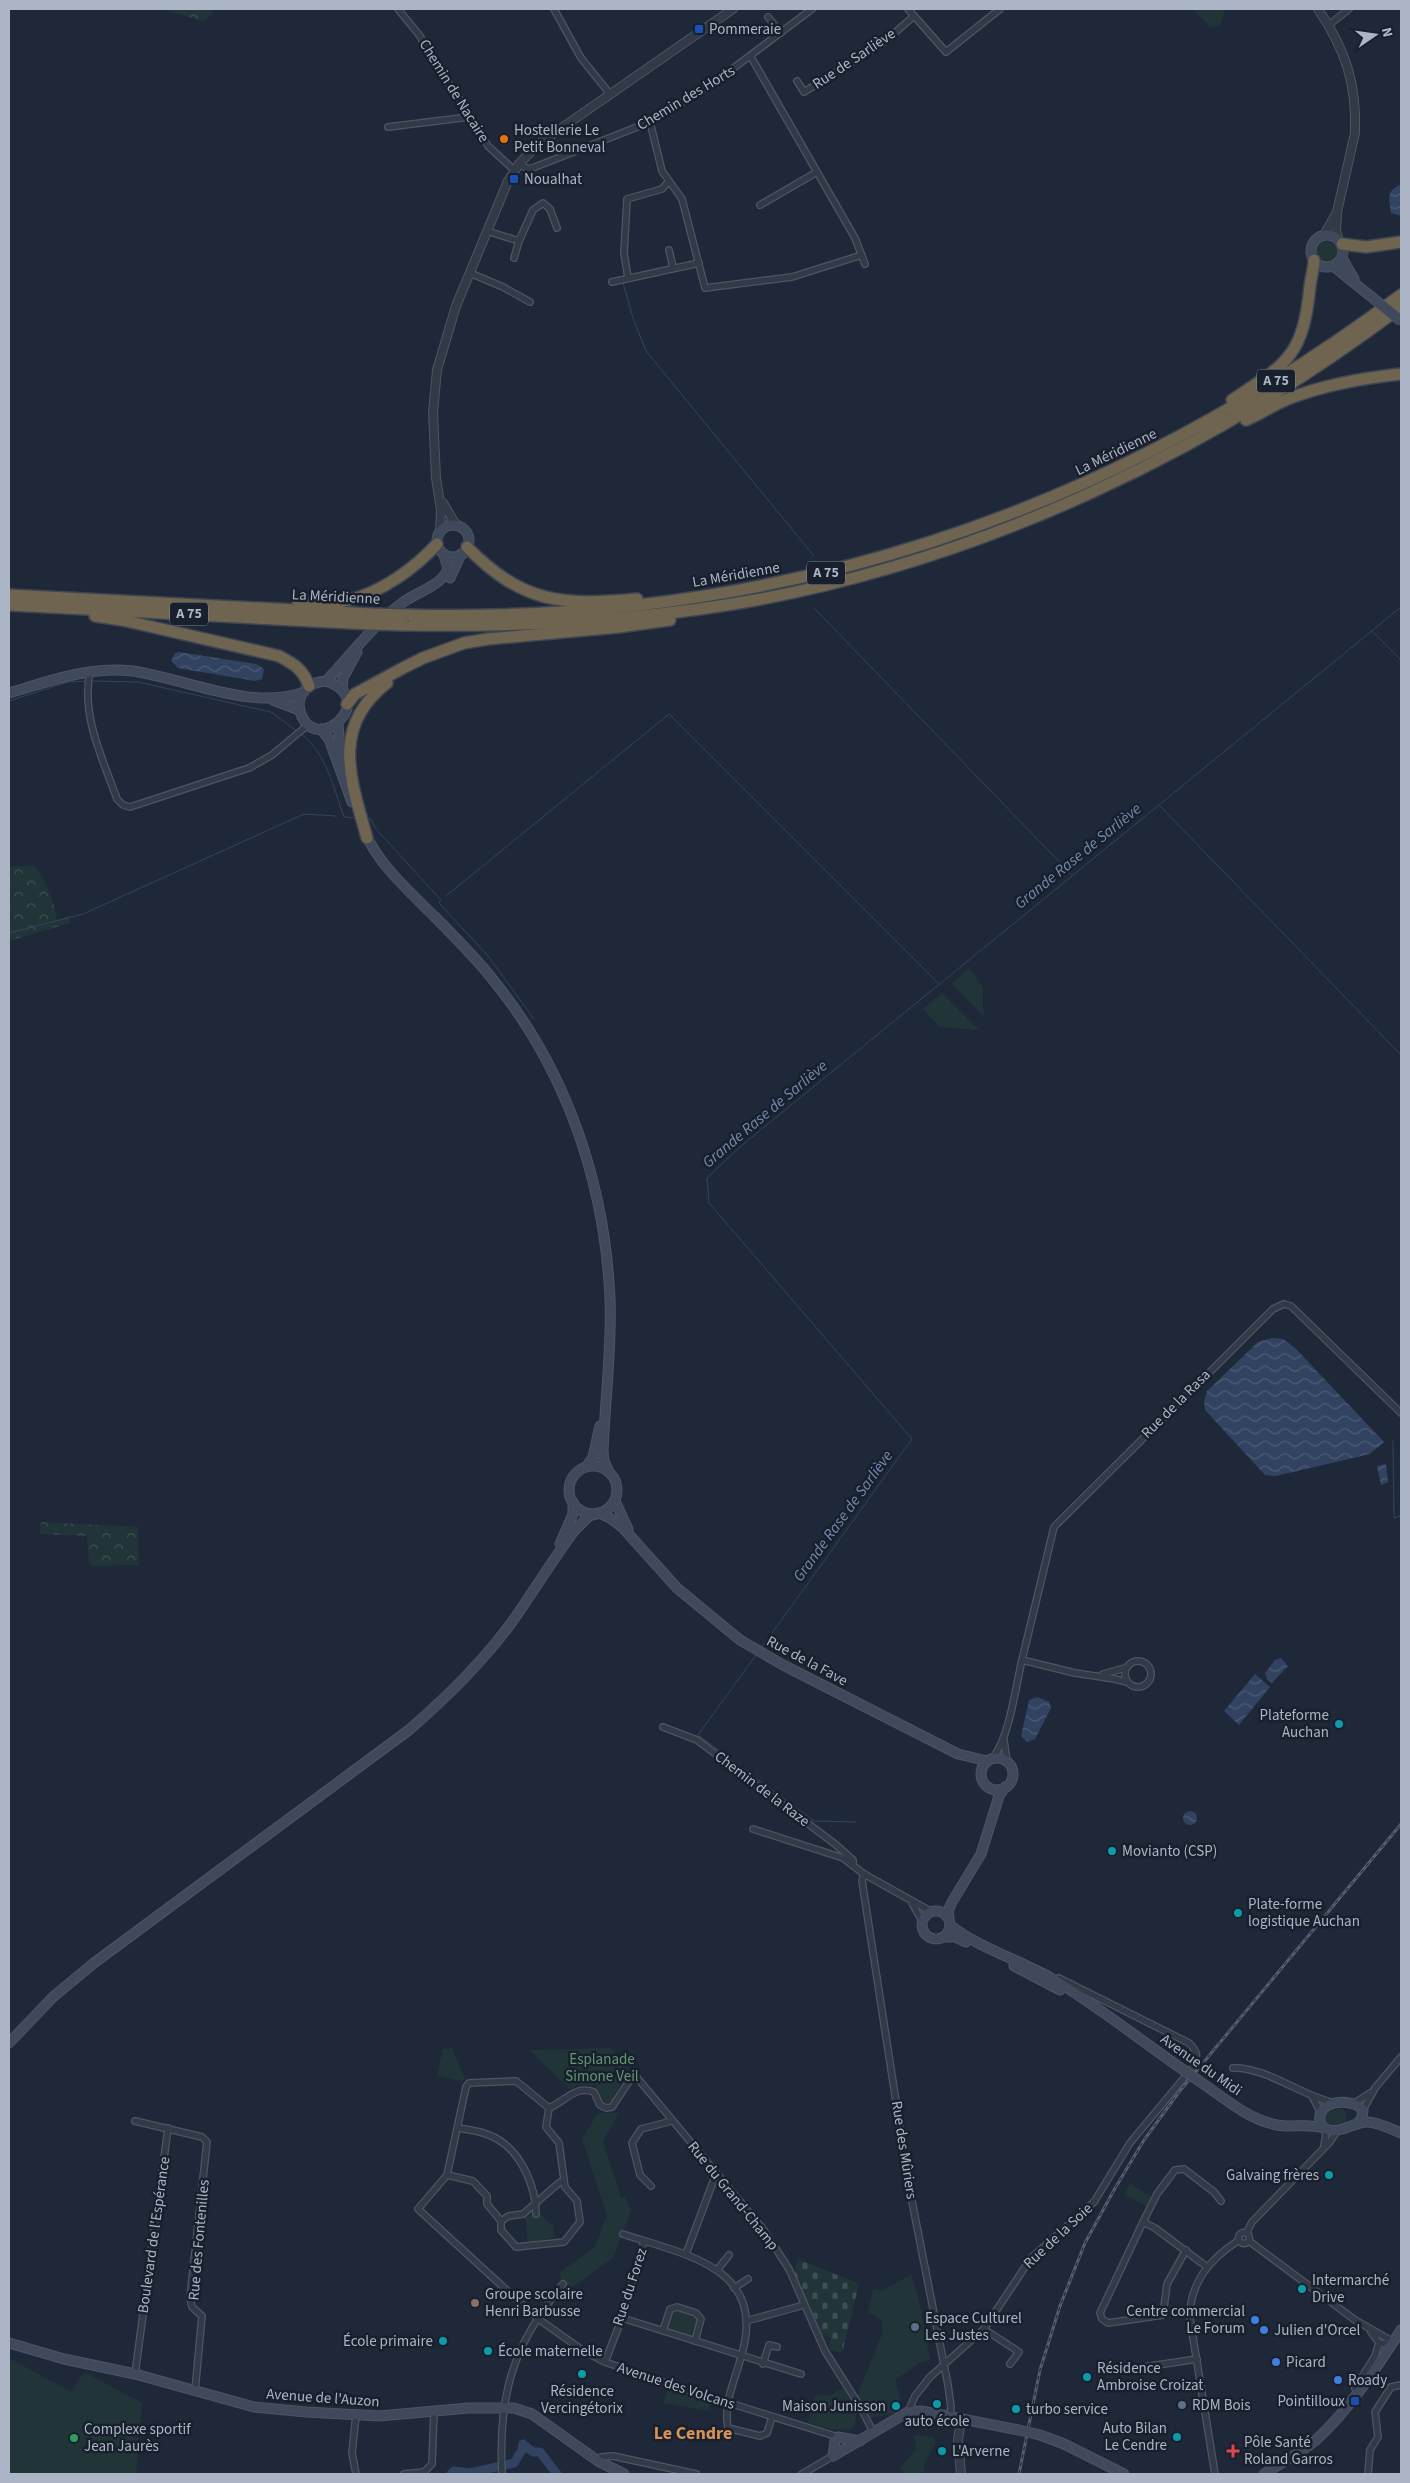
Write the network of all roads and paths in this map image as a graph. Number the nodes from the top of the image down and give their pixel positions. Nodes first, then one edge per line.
1 (398, 9) edge
2 (554, 9) edge
3 (733, 9) edge
4 (908, 9) edge
5 (1000, 9) edge
6 (1318, 9) edge
7 (1348, 9) edge
8 (809, 10) edge
9 (914, 16) junction
10 (768, 17) dead end
11 (1329, 24) junction
12 (781, 33) junction
13 (752, 57) junction
14 (797, 81) dead end
15 (610, 94) junction
16 (470, 117) junction
17 (650, 122) junction
18 (388, 127) dead end
19 (517, 167) junction
20 (818, 172) junction
21 (669, 181) junction
22 (760, 205) dead end
23 (1337, 212) junction
24 (557, 228) dead end
25 (487, 231) junction
26 (1324, 235) junction
27 (519, 241) junction
28 (1340, 242) junction
29 (1401, 242) edge
30 (670, 250) dead end
31 (862, 255) junction
32 (514, 258) dead end
33 (1342, 258) junction
34 (1314, 260) junction
35 (699, 263) junction
36 (865, 264) dead end
37 (1333, 266) junction
38 (673, 268) junction
39 (470, 273) junction
40 (628, 278) junction
41 (612, 282) dead end
42 (1357, 284) junction
43 (1401, 295) edge
44 (530, 302) dead end
45 (1401, 307) edge
46 (1401, 322) edge
47 (1401, 374) edge
48 (1401, 379) edge
49 (1354, 381) junction
50 (1198, 439) junction
51 (1144, 455) junction
52 (440, 492) junction
53 (456, 525) junction
54 (440, 543) junction
55 (464, 550) junction
56 (745, 590) junction
57 (9, 595) edge
58 (754, 600) junction
59 (9, 606) edge
60 (221, 606) junction
61 (370, 619) junction
62 (406, 620) junction
63 (444, 650) junction
64 (89, 678) junction
65 (326, 681) junction
66 (305, 690) junction
67 (342, 690) junction
68 (9, 693) edge
69 (270, 699) junction
70 (347, 704) junction
71 (299, 710) junction
72 (309, 724) junction
73 (338, 724) junction
74 (321, 729) junction
75 (343, 774) junction
76 (367, 838) junction
77 (606, 1391) junction
78 (1401, 1413) edge
79 (587, 1466) junction
80 (609, 1472) junction
81 (615, 1501) junction
82 (573, 1502) junction
83 (598, 1513) junction
84 (549, 1564) junction
85 (659, 1569) junction
86 (1022, 1660) junction
87 (1125, 1668) junction
88 (1096, 1675) junction
89 (1127, 1682) junction
90 (663, 1727) dead end
91 (1004, 1735) junction
92 (958, 1754) junction
93 (990, 1760) junction
94 (1007, 1761) junction
95 (981, 1772) junction
96 (989, 1788) junction
97 (1005, 1788) junction
98 (992, 1820) junction
99 (753, 1829) dead end
100 (853, 1863) junction
101 (864, 1874) junction
102 (962, 1884) junction
103 (907, 1898) junction
104 (934, 1911) junction
105 (922, 1922) junction
106 (949, 1922) junction
107 (944, 1937) junction
108 (1000, 1959) junction
109 (1042, 1974) junction
110 (1097, 2010) junction
111 (9, 2043) edge
112 (1401, 2056) edge
113 (1233, 2068) dead end
114 (1375, 2088) junction
115 (1312, 2096) junction
116 (1337, 2103) junction
117 (1353, 2104) junction
118 (549, 2108) junction
119 (1363, 2110) junction
120 (1320, 2112) junction
121 (135, 2121) dead end
122 (672, 2121) junction
123 (1375, 2122) junction
124 (1358, 2123) junction
125 (1296, 2126) junction
126 (168, 2128) junction
127 (458, 2128) junction
128 (1323, 2128) junction
129 (1338, 2130) junction
130 (1401, 2133) edge
131 (1324, 2146) junction
132 (716, 2174) junction
133 (447, 2175) junction
134 (564, 2182) junction
135 (651, 2186) dead end
136 (536, 2202) junction
137 (1221, 2202) dead end
138 (536, 2214) dead end
139 (501, 2221) junction
140 (1143, 2222) junction
141 (1247, 2232) junction
142 (623, 2234) dead end
143 (1239, 2240) junction
144 (644, 2241) junction
145 (1249, 2241) junction
146 (1186, 2250) junction
147 (686, 2254) junction
148 (729, 2255) dead end
149 (1207, 2267) junction
150 (718, 2269) junction
151 (748, 2279) dead end
152 (563, 2284) dead end
153 (734, 2288) junction
154 (804, 2305) junction
155 (537, 2318) junction
156 (622, 2318) junction
157 (746, 2321) junction
158 (1401, 2324) edge
159 (984, 2329) junction
160 (1370, 2330) junction
161 (1401, 2330) edge
162 (663, 2331) junction
163 (694, 2340) junction
164 (9, 2343) edge
165 (1388, 2343) junction
166 (777, 2347) dead end
167 (742, 2357) junction
168 (1197, 2359) junction
169 (605, 2362) junction
170 (763, 2364) junction
171 (1010, 2364) dead end
172 (943, 2365) junction
173 (1131, 2369) dead end
174 (135, 2374) junction
175 (801, 2374) dead end
176 (1401, 2385) edge
177 (195, 2390) junction
178 (728, 2403) junction
179 (505, 2407) junction
180 (434, 2412) junction
181 (908, 2412) junction
182 (356, 2415) junction
183 (772, 2417) junction
184 (898, 2418) junction
185 (947, 2418) junction
186 (961, 2420) junction
187 (1334, 2421) junction
188 (874, 2432) junction
189 (840, 2446) junction
190 (1293, 2456) junction
191 (598, 2461) junction
192 (356, 2474) edge
193 (404, 2474) edge
194 (502, 2474) edge
195 (624, 2474) edge
196 (696, 2474) edge
197 (802, 2474) edge
198 (961, 2474) edge
199 (1124, 2474) edge
200 (1215, 2474) edge
201 (1264, 2474) edge
202 (1272, 2474) edge
203 (1368, 2474) edge

1 - 16 street, Chemin de Nacaire
2 - 15 street
3 - 15 street
4 - 9 street
5 - 9 street
6 - 11 street
7 - 11 street
8 - 12 street, Chemin des Horts
9 - 14 street, Rue de Sarliève
10 - 12 street
11 - 23 street
12 - 13 street, Chemin des Horts
13 - 17 street, Chemin des Horts
13 - 20 street
15 - 19 street
16 - 18 street
16 - 19 street, Chemin de Nacaire
17 - 19 street, Chemin des Horts
17 - 21 street
19 - 25 street
20 - 22 street
20 - 31 street
21 - 35 street
21 - 40 street
23 - 26 street
23 - 28 street
24 - 27 street
25 - 27 street
25 - 39 street
26 - 28 main road
26 - 34 main road
27 - 32 street
28 - 29 highway
28 - 33 main road
30 - 38 street
31 - 35 street
31 - 36 street
33 - 37 main road
33 - 42 main road
34 - 37 main road
34 - 51 highway
35 - 38 street
37 - 42 main road
38 - 40 street
39 - 44 street
39 - 52 street
40 - 41 street
42 - 46 main road, bridge
43 - 51 highway, La Méridienne / A 75
45 - 50 highway, La Méridienne / A 75
47 - 49 highway
48 - 49 highway
49 - 50 highway
50 - 58 highway, La Méridienne / A 75
51 - 56 highway, La Méridienne / A 75
52 - 53 street
52 - 54 street
53 - 54 main road
53 - 55 main road
54 - 55 main road
54 - 60 highway
54 - 65 main road
55 - 56 highway
55 - 67 main road
56 - 62 highway, La Méridienne / A 75
57 - 60 highway, La Méridienne / A 75
58 - 62 highway, La Méridienne / A 75
58 - 63 highway
59 - 61 highway, La Méridienne / A 75
59 - 66 highway
60 - 61 highway, La Méridienne / A 75
61 - 62 highway, La Méridienne / A 75, bridge
63 - 70 highway
63 - 76 highway
64 - 68 main road
64 - 69 main road
64 - 72 street
65 - 66 main road
65 - 67 main road
66 - 69 main road
66 - 71 main road
67 - 70 main road
69 - 71 main road
70 - 73 main road
71 - 72 main road
72 - 74 main road
73 - 74 main road
73 - 75 main road
74 - 75 main road
75 - 76 main road
76 - 77 main road
77 - 79 main road
77 - 80 main road
78 - 86 street, Rue de la Rasa
79 - 80 main road
79 - 82 main road
80 - 81 main road
81 - 83 main road
81 - 85 main road, Rue de la Fave
82 - 83 main road
82 - 84 main road
83 - 84 main road
83 - 85 main road, Rue de la Fave
84 - 111 main road
85 - 92 main road, Rue de la Fave
86 - 88 street
86 - 91 street
87 - 88 street
87 - 89 street
87 - 89 street
88 - 89 street
90 - 100 street, Chemin de la Raze
91 - 93 street
91 - 94 street
92 - 93 main road, Rue de la Fave
92 - 95 main road, Rue de la Fave
93 - 94 main road
93 - 95 main road
94 - 97 main road
95 - 96 main road
96 - 97 main road
96 - 98 main road
97 - 98 main road
98 - 102 main road
99 - 100 street
100 - 101 street, Chemin de la Raze
101 - 103 street
101 - 172 street, Rue des Mûriers
102 - 104 main road
102 - 106 main road
103 - 104 street
103 - 105 street
104 - 105 main road
104 - 106 main road
105 - 107 main road
106 - 107 main road
106 - 109 main road, Avenue du Midi
107 - 108 main road, Avenue du Midi
108 - 109 street
108 - 110 main road, Avenue du Midi
109 - 110 main road, Avenue du Midi
109 - 159 street, Rue de la Soie
110 - 125 main road, Avenue du Midi, bridge
112 - 114 street
113 - 115 street, Avenue du Midi
114 - 117 street
114 - 119 street
115 - 116 street, Avenue du Midi
115 - 120 street
116 - 117 main road
116 - 120 main road
117 - 119 main road
118 - 122 street, Rue du Grand-Champ
118 - 127 street
118 - 134 street
119 - 123 main road
119 - 124 main road
120 - 125 main road
120 - 128 main road
121 - 126 street
122 - 132 street, Rue du Grand-Champ
122 - 135 street
123 - 124 main road
123 - 130 main road
124 - 129 main road
125 - 128 main road, Avenue du Midi
126 - 174 street, Boulevard de l'Espérance
126 - 177 street, Rue des Fontenilles
127 - 133 street
127 - 136 street
128 - 129 main road, Avenue du Midi
128 - 131 street
129 - 131 street
131 - 141 street
132 - 147 street
132 - 154 street, Rue du Grand-Champ
133 - 139 street
133 - 155 street, Avenue des Volcans
134 - 136 street
134 - 139 street
136 - 138 street
136 - 139 street
137 - 140 street
140 - 146 street
140 - 146 street
141 - 143 street
141 - 145 street
142 - 144 street
143 - 145 street
143 - 149 street
144 - 147 street
144 - 156 street, Rue du Forez
145 - 160 street
146 - 149 street
147 - 150 street
148 - 150 street
149 - 168 street
150 - 153 street
151 - 153 street
152 - 155 street
153 - 157 street
154 - 157 street
154 - 188 street, Rue du Grand-Champ
155 - 169 street, Avenue des Volcans
155 - 179 street
156 - 162 street
156 - 169 street, Rue du Forez
157 - 167 street
158 - 165 main road
159 - 171 street
159 - 172 street, Rue de la Soie
160 - 165 street
160 - 165 street
161 - 165 main road
162 - 163 street
162 - 163 street
163 - 167 street
164 - 174 main road, Avenue de l'Auzon
165 - 187 main road
165 - 187 main road
166 - 170 street
167 - 170 street
167 - 178 street
168 - 173 street
168 - 200 street
169 - 178 street, Avenue des Volcans
170 - 175 street
172 - 181 street, Rue de la Soie
172 - 185 street, Rue des Mûriers
174 - 177 main road, Avenue de l'Auzon
176 - 203 street
177 - 182 main road, Avenue de l'Auzon
178 - 183 street, Avenue des Volcans
178 - 183 street
179 - 180 main road, Avenue de l'Auzon
179 - 191 main road, Avenue de l'Auzon
179 - 194 street
180 - 182 main road, Avenue de l'Auzon
180 - 193 street
181 - 184 main road
181 - 185 main road
182 - 192 street
183 - 189 street, Avenue des Volcans
184 - 185 main road
184 - 188 main road
185 - 186 main road
186 - 198 street
186 - 199 main road, bridge
187 - 190 main road
188 - 189 main road
189 - 197 street
190 - 201 main road
190 - 202 main road
191 - 195 main road, Avenue de l'Auzon
191 - 196 street

